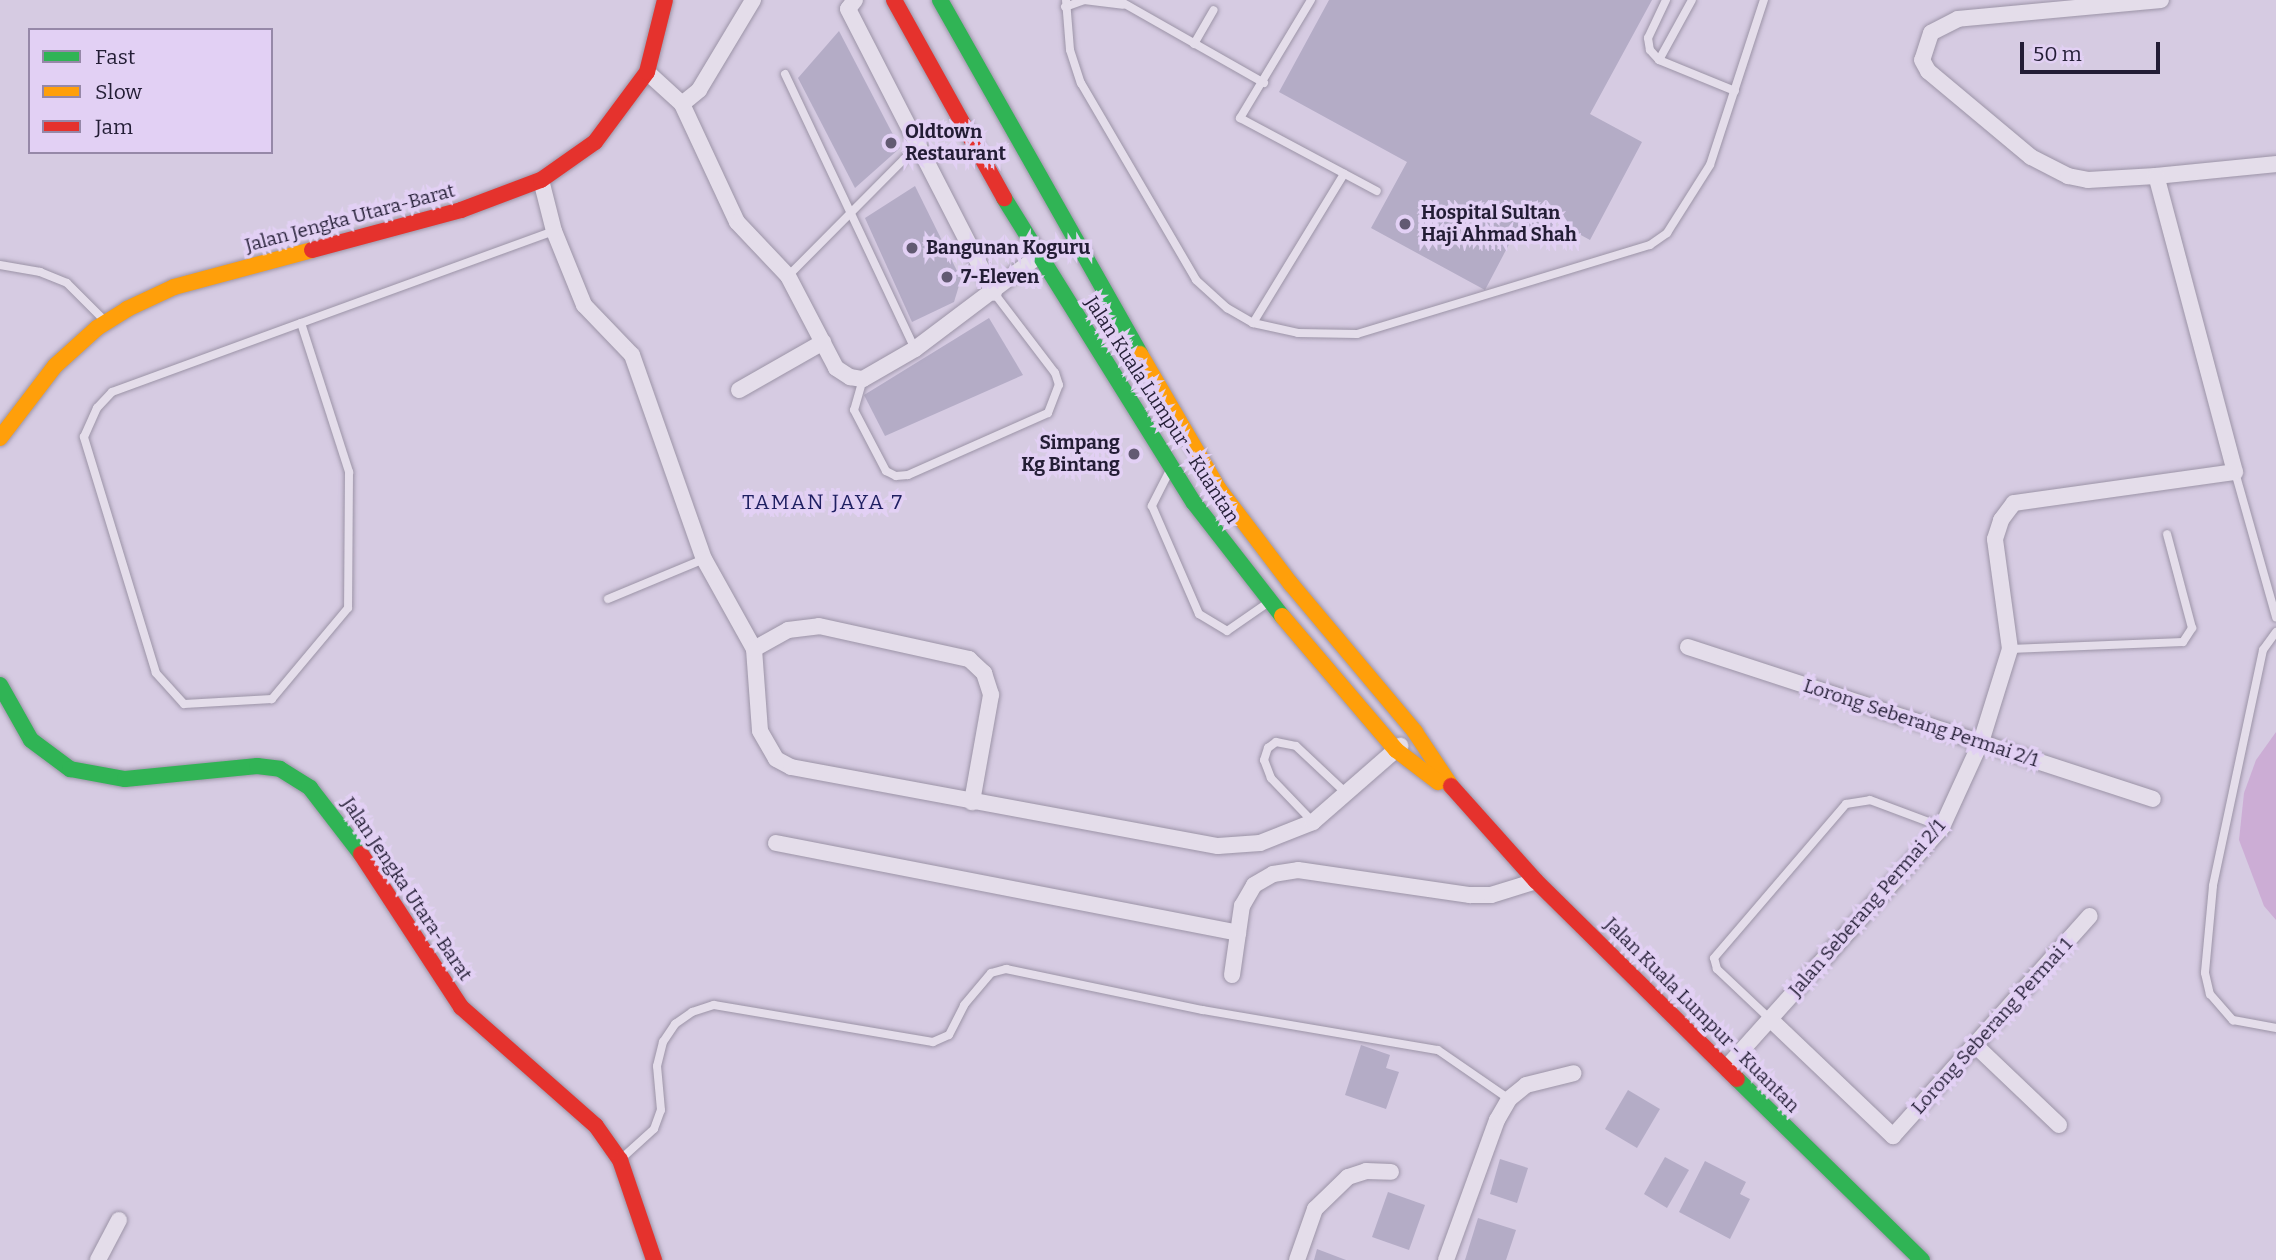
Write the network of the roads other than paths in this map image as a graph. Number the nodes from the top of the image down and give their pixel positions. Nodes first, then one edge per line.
1 (666, 0) edge
2 (753, 0) edge
3 (855, 0) edge
4 (894, 0) edge
5 (940, 0) edge
6 (958, 0) edge
7 (1311, 0) edge
8 (1666, 0) edge
9 (1692, 0) edge
10 (1764, 0) edge
11 (2161, 0) edge
12 (1122, 3) edge
13 (1066, 4) edge
14 (1214, 10) dead end
15 (1194, 44) junction
16 (1660, 60) junction
17 (647, 72) junction
18 (785, 74) dead end
19 (1264, 83) junction
20 (1734, 91) junction
21 (682, 104) junction
22 (997, 105) junction
23 (920, 143) junction
24 (2276, 164) edge
25 (1345, 174) junction
26 (2156, 176) junction
27 (541, 180) junction
28 (1377, 191) dead end
29 (851, 211) junction
30 (554, 231) junction
31 (1037, 257) junction
32 (0, 265) edge
33 (788, 276) junction
34 (994, 293) junction
35 (106, 322) junction
36 (301, 323) junction
37 (1253, 323) junction
38 (822, 342) junction
39 (915, 349) junction
40 (863, 379) junction
41 (739, 390) dead end
42 (0, 438) edge
43 (1171, 468) junction
44 (2235, 472) junction
45 (2167, 534) dead end
46 (704, 558) junction
47 (608, 599) dead end
48 (1269, 602) junction
49 (2276, 617) edge
50 (2276, 632) edge
51 (1688, 647) dead end
52 (754, 649) junction
53 (2010, 649) junction
54 (0, 685) edge
55 (1415, 732) junction
56 (1981, 742) junction
57 (1396, 750) junction
58 (1348, 795) junction
59 (1457, 796) junction
60 (2153, 799) dead end
61 (972, 802) junction
62 (1314, 822) junction
63 (1941, 827) junction
64 (776, 843) dead end
65 (1536, 881) junction
66 (2090, 916) dead end
67 (1238, 933) junction
68 (1232, 975) dead end
69 (1770, 1019) junction
70 (2276, 1028) edge
71 (1975, 1045) junction
72 (1726, 1068) junction
73 (1574, 1073) dead end
74 (1509, 1099) junction
75 (2059, 1125) dead end
76 (620, 1160) junction
77 (1391, 1172) dead end
78 (119, 1220) dead end
79 (99, 1260) edge
80 (654, 1260) edge
81 (1297, 1260) edge
82 (1446, 1260) edge
83 (1922, 1260) edge

1 - 17 main road, Jalan Jengka Utara-Barat
2 - 21 street
3 - 23 street
4 - 31 main road, Jalan Kuala Lumpur - Kuantan
5 - 22 main road, Jalan Kuala Lumpur - Kuantan
6 - 22 main road
7 - 19 lane
8 - 16 lane
9 - 16 lane
10 - 20 lane
11 - 26 street
12 - 13 lane
12 - 15 lane
13 - 37 lane
14 - 15 lane
15 - 19 lane
16 - 20 lane
17 - 21 street
17 - 27 main road, Jalan Jengka Utara-Barat
18 - 29 lane
19 - 25 lane
20 - 37 lane
21 - 33 street
22 - 55 main road, Jalan Kuala Lumpur - Kuantan
23 - 29 lane
23 - 34 street
24 - 26 street
25 - 28 lane
25 - 37 lane
26 - 44 street
27 - 30 street
27 - 35 main road, Jalan Jengka Utara-Barat
29 - 33 lane
29 - 39 lane
30 - 36 lane
30 - 46 street
31 - 34 street
31 - 43 main road, Jalan Kuala Lumpur - Kuantan
32 - 35 lane
33 - 38 street
34 - 39 street
34 - 40 lane
35 - 42 main road, Jalan Jengka Utara-Barat
36 - 36 lane
38 - 40 street
38 - 41 street
39 - 40 street
43 - 48 main road, Jalan Kuala Lumpur - Kuantan
43 - 48 lane
44 - 49 lane
44 - 53 street, Jalan Seberang Permai 2/1
45 - 53 lane
46 - 47 lane
46 - 52 street
48 - 57 main road, Jalan Kuala Lumpur - Kuantan
50 - 70 lane
51 - 56 street, Lorong Seberang Permai 2/1
52 - 61 street
52 - 61 street
53 - 56 street, Jalan Seberang Permai 2/1
54 - 76 main road, Jalan Jengka Utara-Barat
55 - 57 street
55 - 59 main road, Jalan Kuala Lumpur - Kuantan
56 - 60 street, Lorong Seberang Permai 2/1
56 - 63 street, Jalan Seberang Permai 2/1
57 - 58 street
57 - 59 main road, Jalan Kuala Lumpur - Kuantan
58 - 62 street
58 - 62 lane
59 - 65 main road, Jalan Kuala Lumpur - Kuantan
61 - 62 street
63 - 69 street, Jalan Seberang Permai 2/1
63 - 69 lane
64 - 67 street
65 - 67 street
65 - 72 main road, Jalan Kuala Lumpur - Kuantan
66 - 71 street, Lorong Seberang Permai 1
67 - 68 street
69 - 71 street, Lorong Seberang Permai 1
69 - 72 street, Jalan Seberang Permai 2/1
71 - 75 street
72 - 83 main road, Jalan Kuala Lumpur - Kuantan
73 - 74 street
74 - 76 lane
74 - 82 street
76 - 80 main road, Jalan Jengka Utara-Barat
77 - 81 street
78 - 79 street

